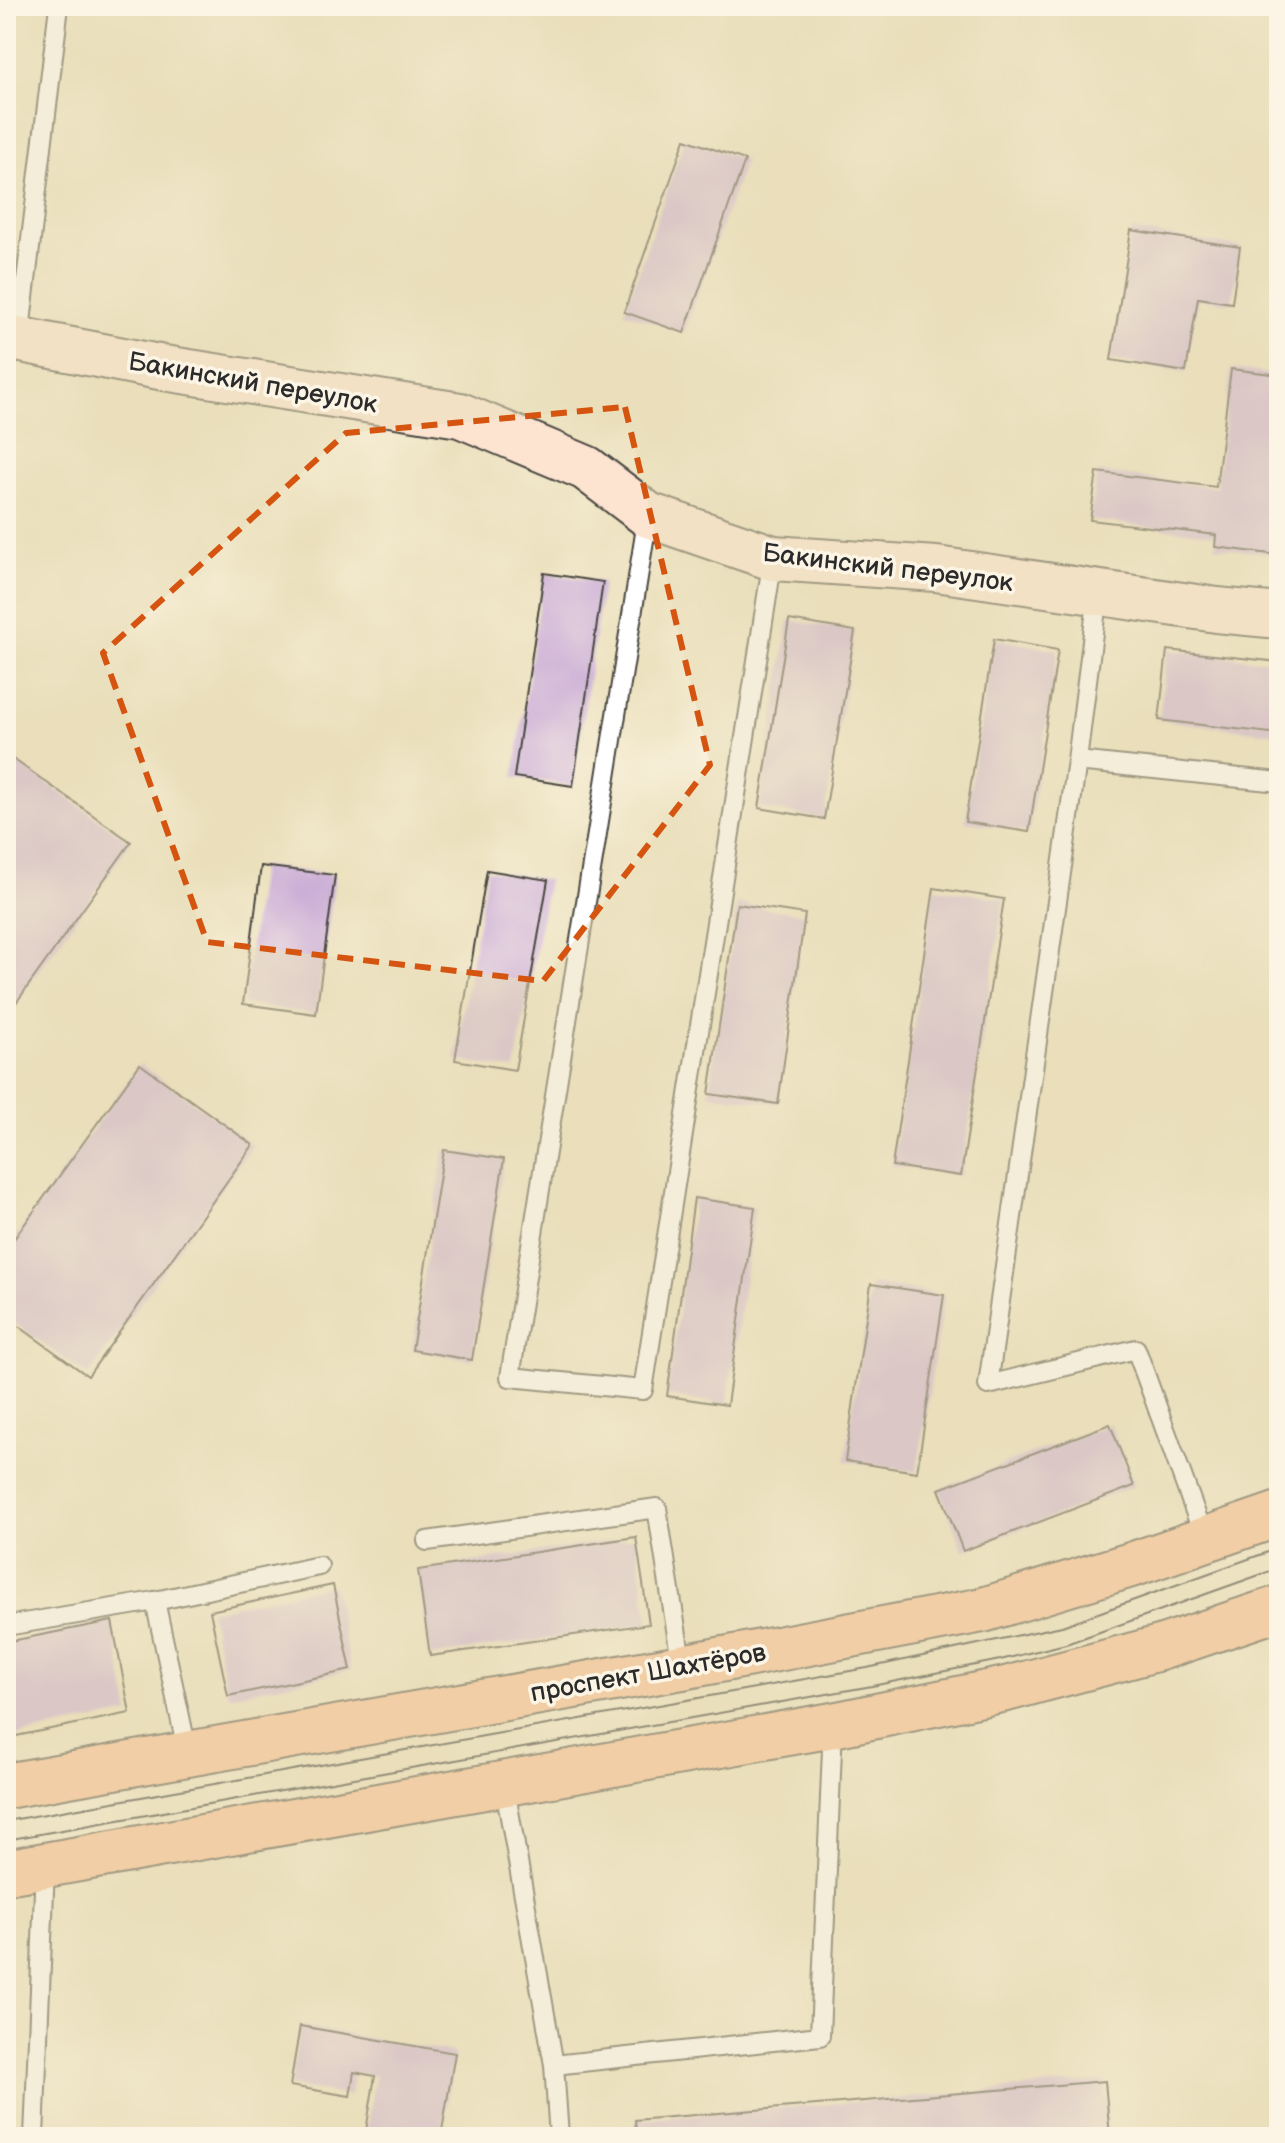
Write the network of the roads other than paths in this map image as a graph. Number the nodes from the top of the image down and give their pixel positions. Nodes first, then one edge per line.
1 (59, 6) edge
2 (13, 338) edge
3 (648, 515) junction
4 (773, 558) junction
5 (1098, 593) junction
6 (1279, 616) edge
7 (1077, 761) junction
8 (1279, 782) edge
9 (1279, 1514) edge
10 (1205, 1540) junction
11 (427, 1541) dead end
12 (319, 1566) dead end
13 (155, 1601) junction
14 (1279, 1608) edge
15 (6, 1626) edge
16 (682, 1667) junction
17 (833, 1725) junction
18 (188, 1754) junction
19 (504, 1783) junction
20 (6, 1786) edge
21 (26, 1869) edge
22 (554, 2065) junction
23 (34, 2137) edge
24 (559, 2137) edge

1 - 2 lane
2 - 3 street, Бакинский переулок
3 - 4 street, Бакинский переулок
3 - 4 lane
4 - 5 street, Бакинский переулок
5 - 6 street, Бакинский переулок
5 - 7 lane
7 - 8 lane
7 - 10 lane
9 - 10 main road, проспект Шахтёров
10 - 16 main road, проспект Шахтёров
11 - 16 lane
12 - 13 lane
13 - 15 lane
13 - 18 lane
14 - 17 main road
16 - 18 main road, проспект Шахтёров
17 - 19 main road
17 - 22 lane
18 - 20 main road, проспект Шахтёров
19 - 21 main road
19 - 22 lane
21 - 23 lane
22 - 24 lane

